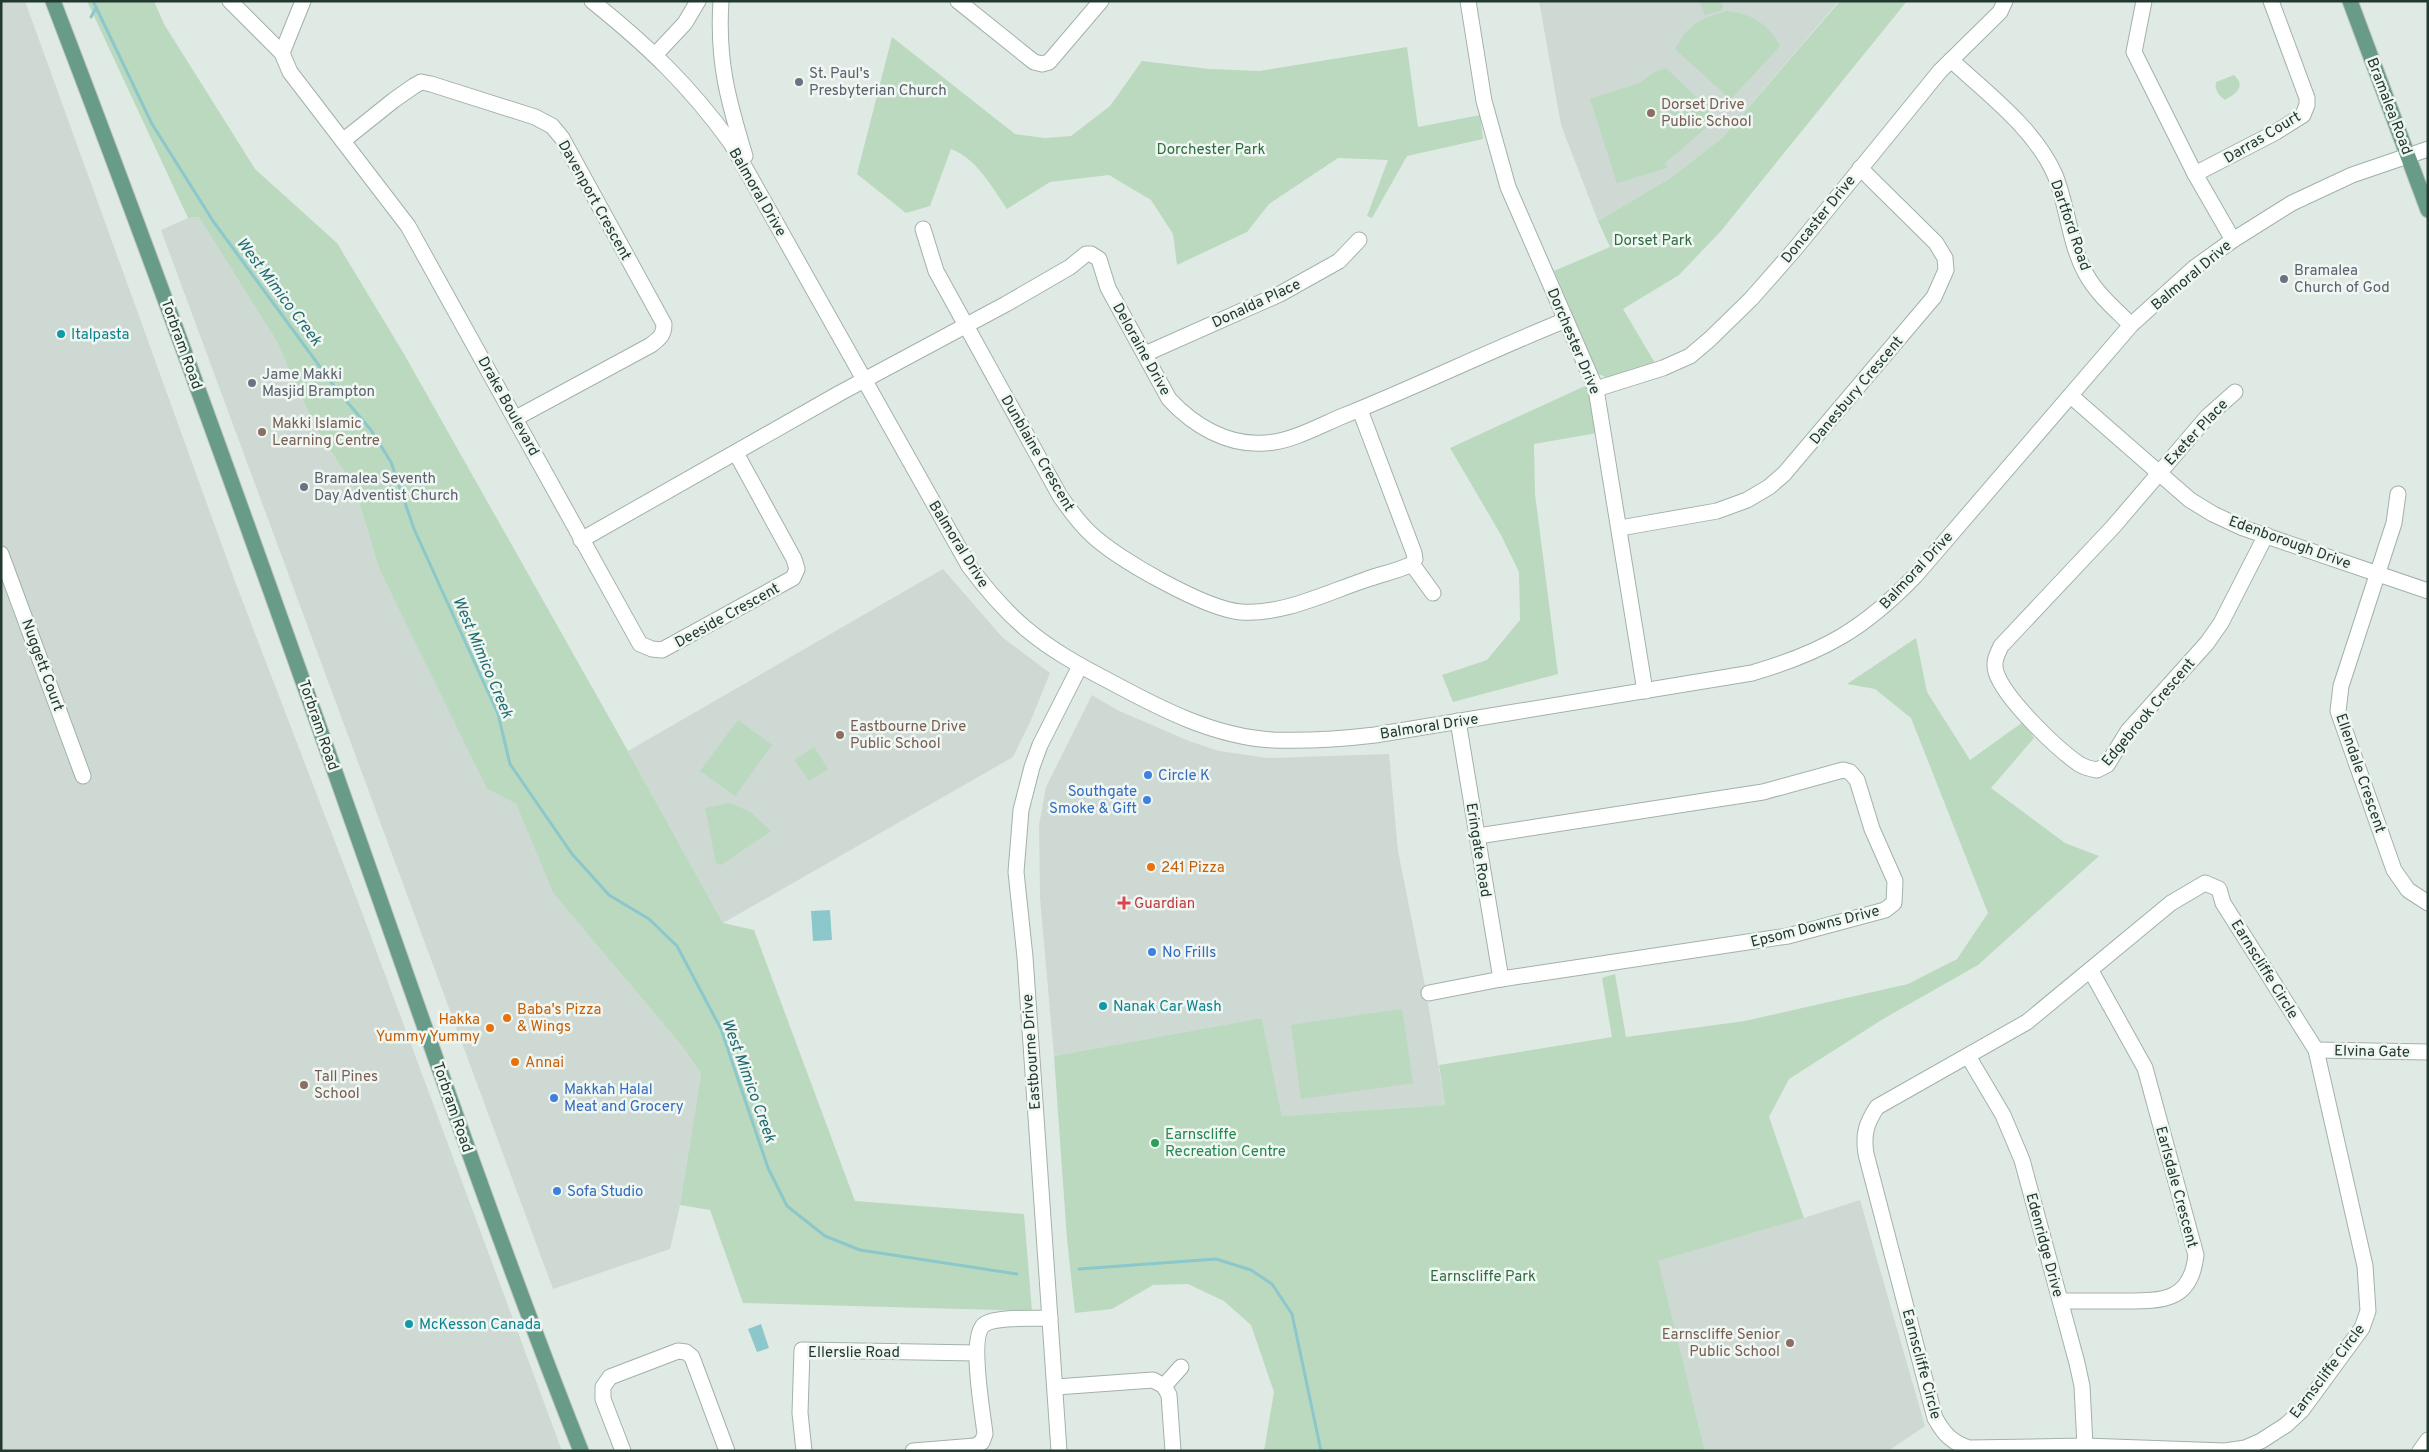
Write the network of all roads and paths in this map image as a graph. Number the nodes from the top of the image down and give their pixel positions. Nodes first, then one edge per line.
1 (52, 1) edge
2 (230, 1) edge
3 (304, 1) edge
4 (592, 1) edge
5 (698, 1) edge
6 (721, 1) edge
7 (958, 1) edge
8 (1101, 1) edge
9 (1468, 1) edge
10 (2005, 1) edge
11 (2144, 1) edge
12 (2272, 1) edge
13 (2350, 1) edge
14 (282, 53) junction
15 (656, 54) junction
16 (1951, 60) junction
17 (344, 140) junction
18 (2428, 149) edge
19 (2409, 156) junction
20 (1860, 168) junction
21 (2195, 174) junction
22 (750, 177) junction
23 (2428, 210) edge
24 (923, 229) dead end
25 (1359, 240) dead end
26 (2233, 240) junction
27 (1566, 320) junction
28 (2131, 325) junction
29 (967, 326) junction
30 (1145, 354) junction
31 (864, 380) junction
32 (1596, 390) junction
33 (2235, 392) dead end
34 (2071, 396) junction
35 (1360, 410) junction
36 (516, 418) junction
37 (736, 453) junction
38 (2159, 473) junction
39 (2398, 494) dead end
40 (1620, 528) junction
41 (2266, 535) junction
42 (581, 540) junction
43 (1, 554) edge
44 (1412, 564) junction
45 (2378, 573) junction
46 (2428, 591) edge
47 (1433, 593) dead end
48 (1080, 666) junction
49 (1645, 691) junction
50 (1458, 721) junction
51 (83, 776) dead end
52 (1478, 836) junction
53 (2428, 903) edge
54 (2091, 971) junction
55 (1501, 979) junction
56 (1429, 993) dead end
57 (2316, 1050) junction
58 (2428, 1052) edge
59 (1968, 1056) junction
60 (2061, 1301) junction
61 (1050, 1318) junction
62 (976, 1353) junction
63 (1181, 1367) dead end
64 (1164, 1386) junction
65 (1056, 1387) junction
66 (2428, 1440) edge
67 (2085, 1446) junction
68 (581, 1451) edge
69 (623, 1451) edge
70 (727, 1451) edge
71 (804, 1451) edge
72 (913, 1451) edge
73 (1060, 1451) edge
74 (1173, 1451) edge
75 (2225, 1451) edge
76 (2420, 1451) edge

1 - 68 main road, Torbram Road
2 - 14 street, Drake Boulevard
3 - 14 street
4 - 15 street, Balmoral Drive
5 - 15 street
6 - 22 street
7 - 8 street
9 - 27 street, Dorchester Drive
10 - 16 street, Doncaster Drive
11 - 21 street
12 - 21 street, Darras Court
13 - 19 main road, Bramalea Road
14 - 17 street, Drake Boulevard
15 - 22 street, Balmoral Drive
16 - 20 street, Doncaster Drive
16 - 28 street, Dartford Road
17 - 36 street, Drake Boulevard
17 - 36 street, Davenport Crescent
18 - 19 street, Balmoral Drive
19 - 23 main road, Bramalea Road
19 - 26 street, Balmoral Drive
20 - 32 street, Doncaster Drive
20 - 40 street, Danesbury Crescent
21 - 26 street
22 - 31 street, Balmoral Drive
24 - 29 street, Dunblaine Crescent
25 - 30 street, Donalda Place
26 - 28 street, Balmoral Drive
27 - 32 street, Dorchester Drive
27 - 35 street, Deloraine Drive
28 - 34 street, Balmoral Drive
29 - 30 street, Deloraine Drive
29 - 31 street, Deloraine Drive
29 - 44 street, Dunblaine Crescent
30 - 35 street, Deloraine Drive
31 - 37 street
31 - 48 street, Balmoral Drive
32 - 40 street, Dorchester Drive
33 - 38 street, Exeter Place
34 - 38 street, Edenborough Drive
34 - 49 street, Balmoral Drive
35 - 44 street
36 - 42 street, Drake Boulevard
37 - 42 street
37 - 42 street, Deeside Crescent
38 - 41 street, Edenborough Drive
38 - 41 street, Edgebrook Crescent
39 - 45 street, Ellendale Crescent
40 - 49 street, Dorchester Drive
41 - 45 street, Edenborough Drive
43 - 51 street, Nuggett Court
44 - 47 street
45 - 46 street, Edenborough Drive
45 - 53 street, Ellendale Crescent
48 - 50 street, Balmoral Drive
48 - 61 street, Eastbourne Drive
49 - 50 street, Balmoral Drive
50 - 52 street, Eringate Road
52 - 55 street, Eringate Road
52 - 55 street, Epsom Downs Drive
54 - 57 street, Earnscliffe Circle
54 - 59 street, Earnscliffe Circle
54 - 60 street, Earlsdale Crescent
55 - 56 street, Epsom Downs Drive
57 - 58 street, Elvina Gate
57 - 75 street, Earnscliffe Circle
59 - 60 street, Edenridge Drive
59 - 67 street, Earnscliffe Circle
60 - 67 street, Edenridge Drive
61 - 62 street
61 - 65 street, Eastbourne Drive
62 - 71 street, Ellerslie Road
62 - 72 street
63 - 64 street
64 - 65 street
64 - 74 street
65 - 73 street, Eastbourne Drive
66 - 76 street
67 - 75 street, Earnscliffe Circle
69 - 70 street

